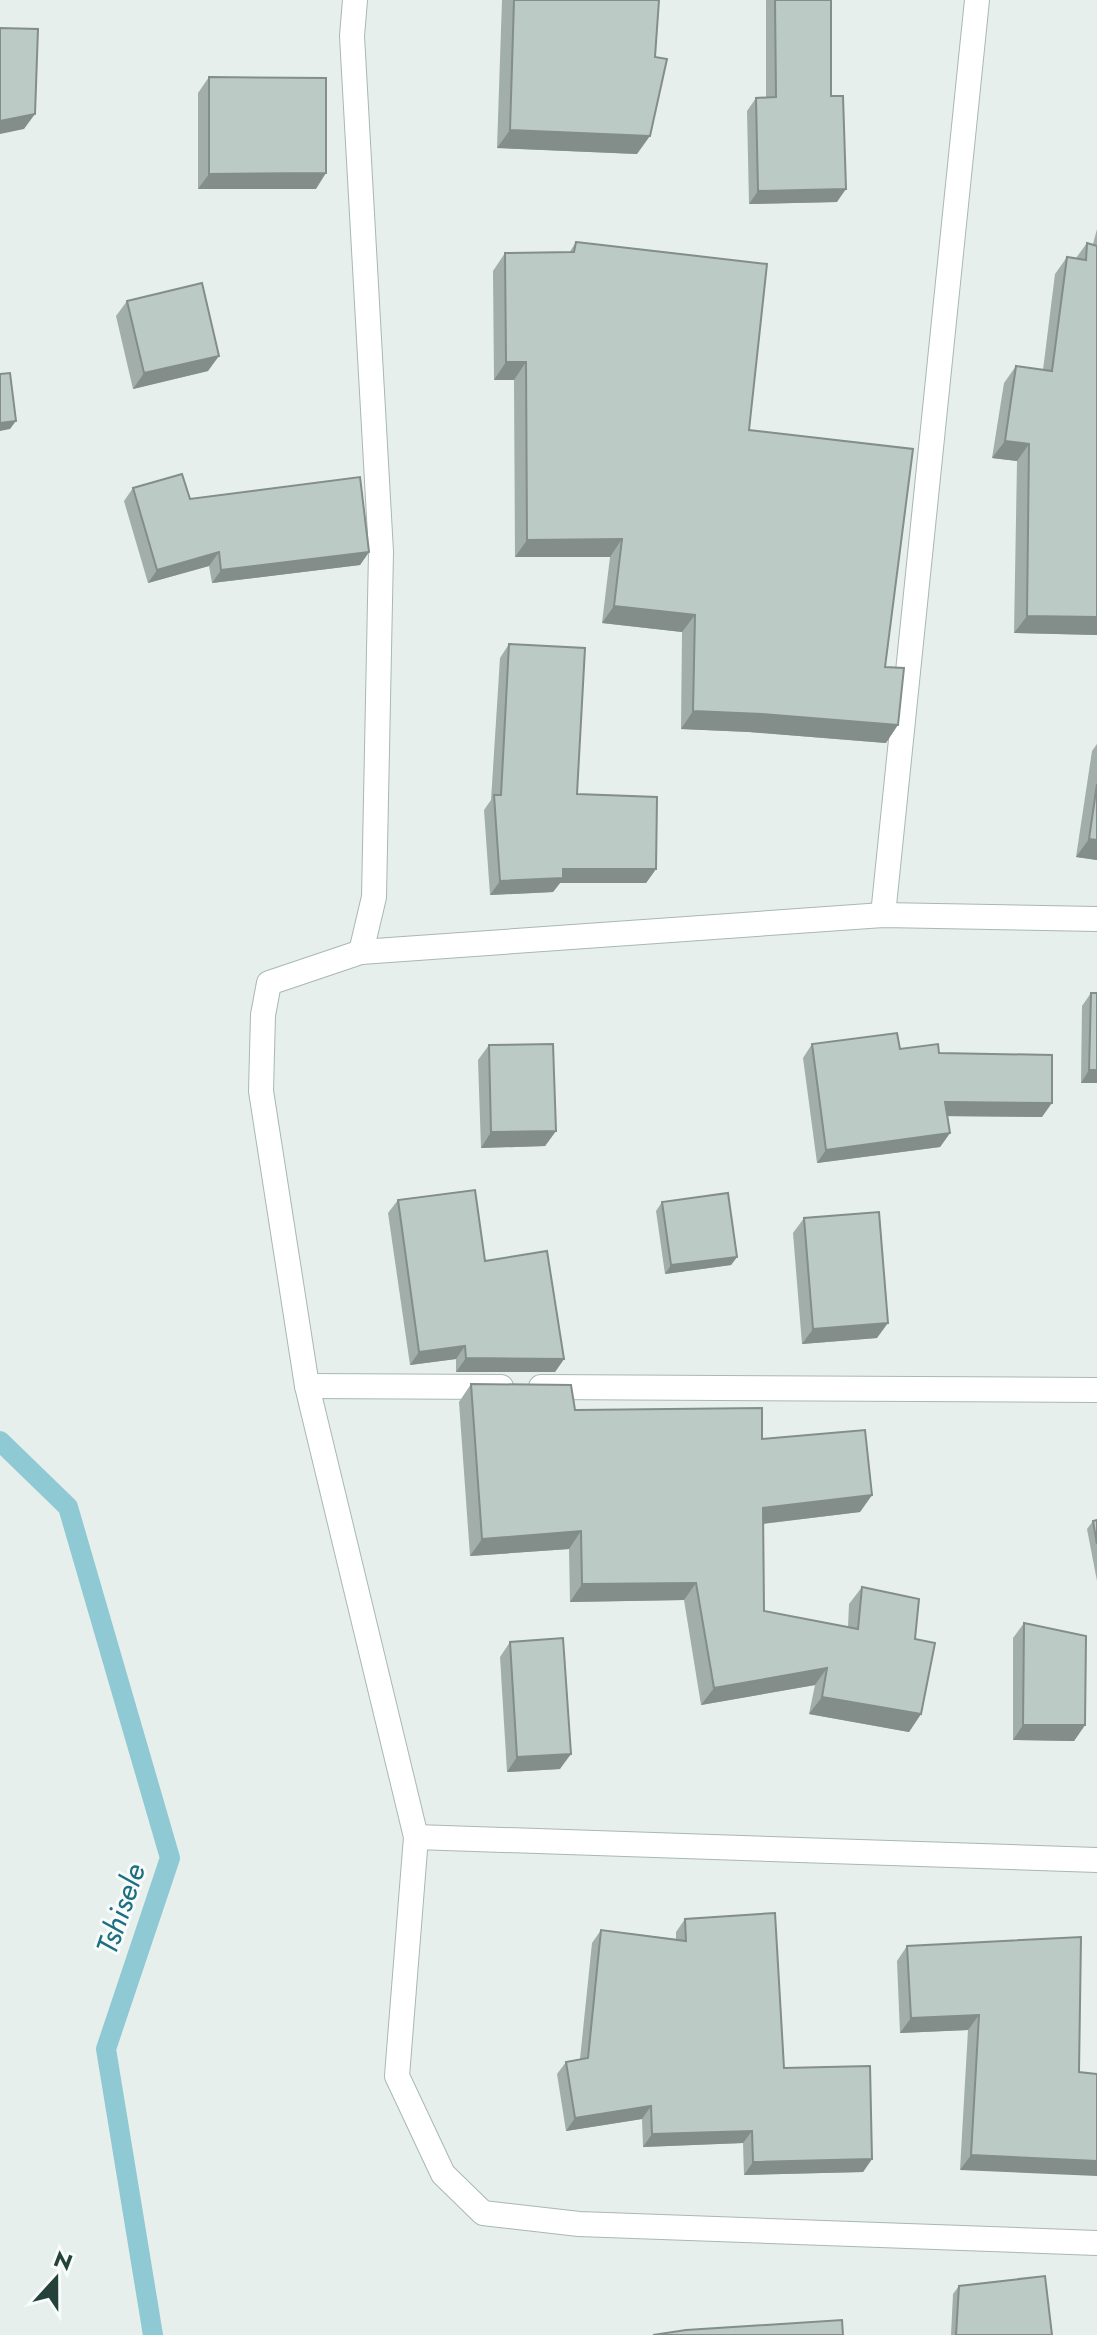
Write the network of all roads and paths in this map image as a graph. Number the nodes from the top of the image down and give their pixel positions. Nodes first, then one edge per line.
1 (355, 0) edge
2 (977, 0) edge
3 (883, 915) junction
4 (1097, 919) edge
5 (361, 952) junction
6 (307, 1386) junction
7 (1097, 1390) edge
8 (416, 1837) junction
9 (1097, 1860) edge
10 (1097, 2243) edge

1 - 5 street
2 - 3 street
3 - 4 street
3 - 5 street
5 - 6 street
6 - 7 street
6 - 8 street
8 - 9 street
8 - 10 street

